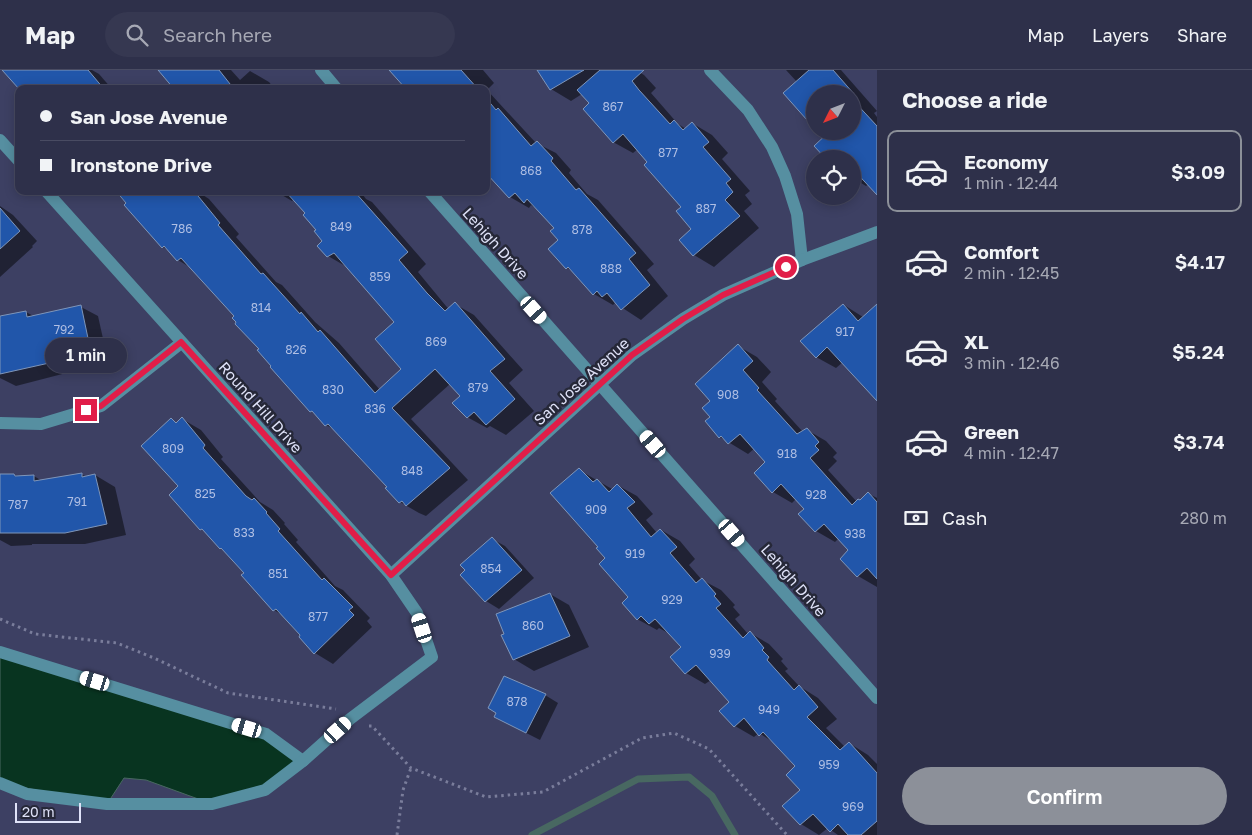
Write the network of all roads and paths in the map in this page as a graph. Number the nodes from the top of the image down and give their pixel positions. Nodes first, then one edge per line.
1 (320, 70) edge
2 (710, 70) edge
3 (333, 85) edge
4 (0, 140) edge
5 (15, 157) edge
6 (50, 195) edge
7 (432, 195) edge
8 (877, 232) edge
9 (802, 260) junction
10 (181, 342) junction
11 (600, 384) junction
12 (0, 423) edge
13 (391, 575) junction
14 (0, 618) edge
15 (0, 652) edge
16 (877, 698) edge
17 (350, 719) junction
18 (302, 762) junction
19 (411, 768) junction
20 (0, 783) edge
21 (397, 835) edge
22 (787, 835) edge

1 - 3 street
2 - 9 street
4 - 5 street
6 - 10 street, Round Hill Drive
7 - 11 street, Lehigh Drive
8 - 9 street, San Jose Avenue
9 - 11 street, San Jose Avenue
10 - 12 street
10 - 13 street, Round Hill Drive
11 - 13 street, San Jose Avenue
11 - 16 street, Lehigh Drive
13 - 17 street, Round Hill Drive
14 - 17 path
15 - 18 street
17 - 18 street
17 - 19 path
18 - 20 street
19 - 21 path
19 - 22 path

